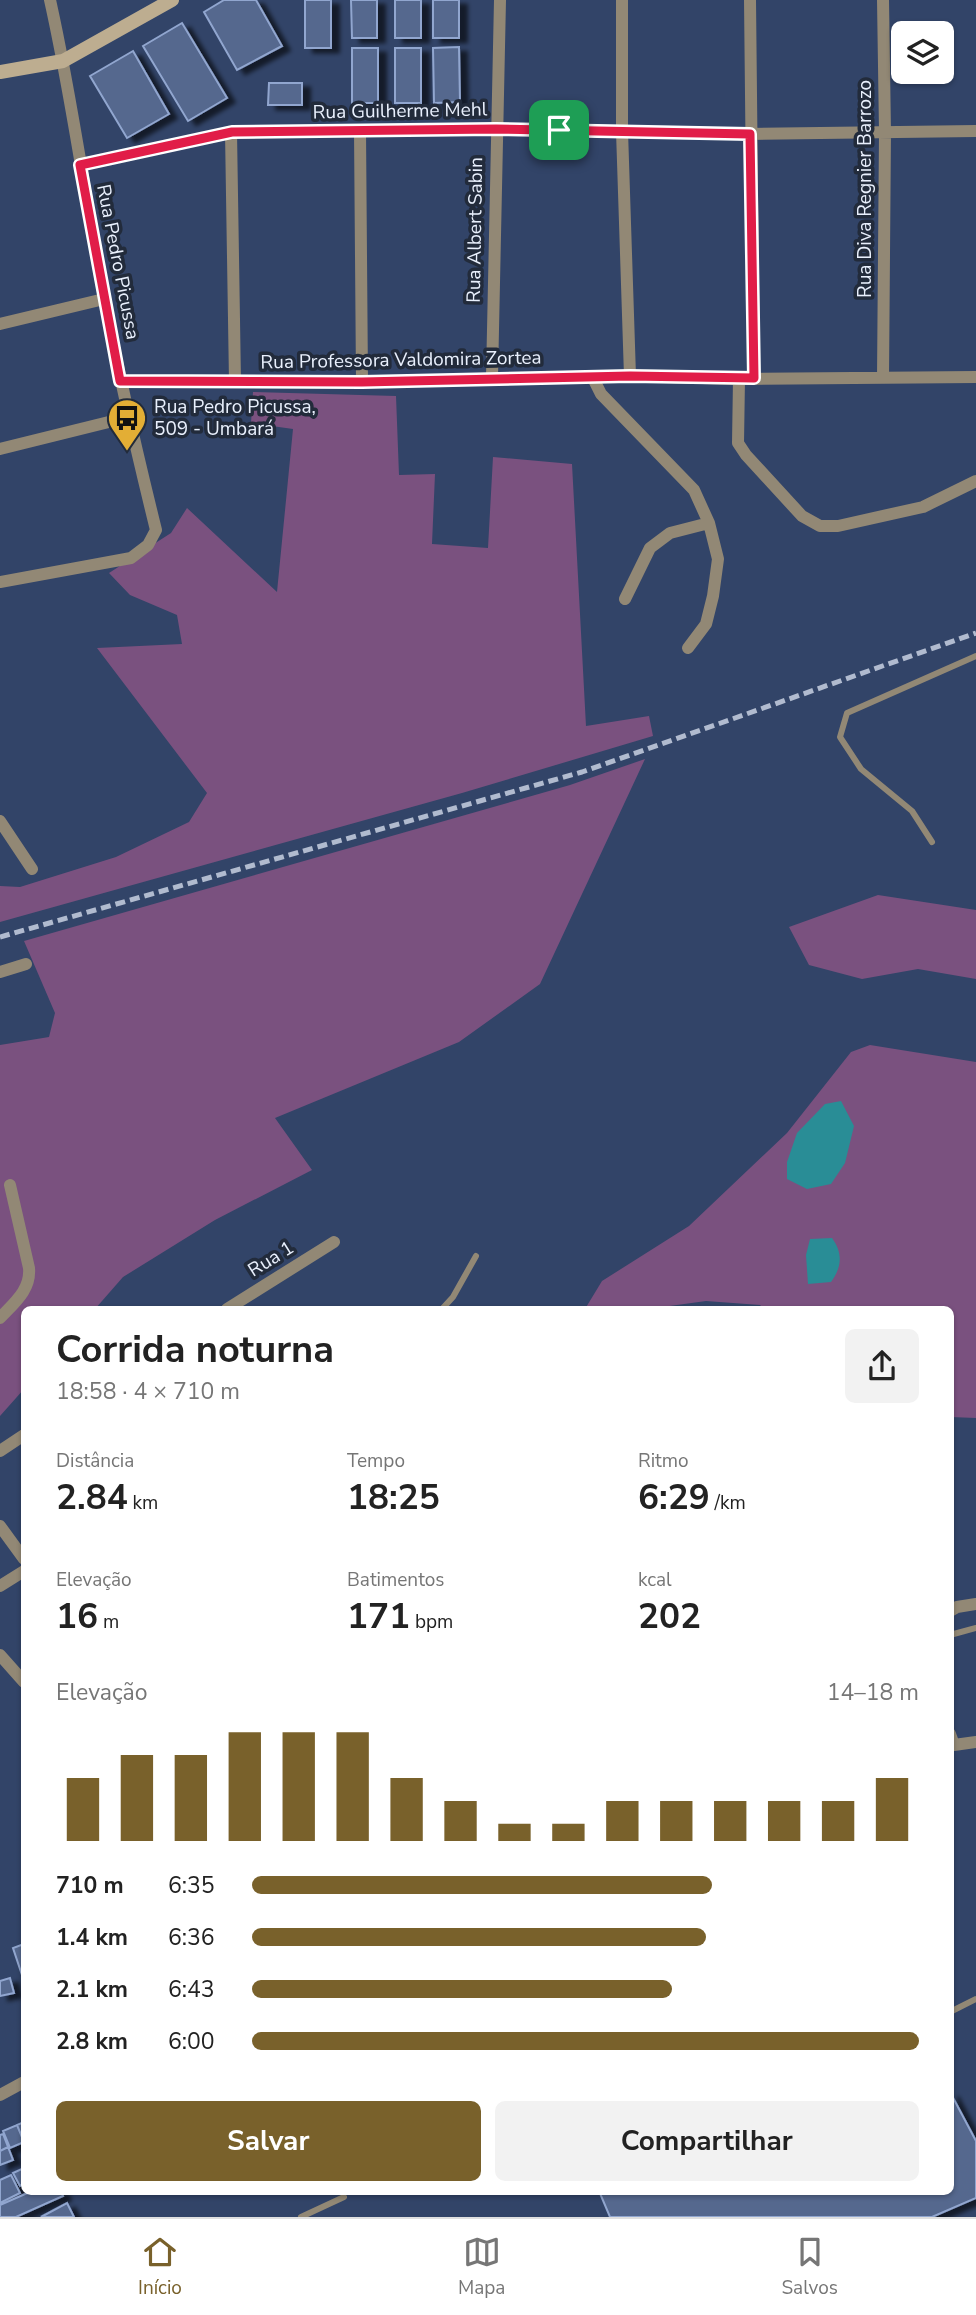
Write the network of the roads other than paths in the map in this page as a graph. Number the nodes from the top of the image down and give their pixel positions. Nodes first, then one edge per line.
1 (50, 0) edge
2 (172, 0) edge
3 (500, 0) edge
4 (622, 0) edge
5 (750, 0) edge
6 (883, 0) edge
7 (63, 61) junction
8 (0, 72) edge
9 (496, 129) junction
10 (360, 130) junction
11 (622, 131) junction
12 (976, 131) edge
13 (232, 132) junction
14 (885, 132) junction
15 (750, 134) junction
16 (80, 165) junction
17 (104, 299) junction
18 (0, 324) edge
19 (592, 376) junction
20 (630, 376) junction
21 (492, 377) junction
22 (883, 377) junction
23 (976, 377) edge
24 (754, 378) junction
25 (738, 379) junction
26 (120, 381) junction
27 (235, 382) junction
28 (362, 382) junction
29 (128, 416) junction
30 (0, 449) edge
31 (976, 481) edge
32 (709, 523) junction
33 (0, 582) edge
34 (625, 598) dead end
35 (688, 648) dead end
36 (976, 656) edge
37 (0, 821) edge
38 (932, 842) dead end
39 (32, 869) dead end
40 (26, 964) dead end
41 (0, 972) edge
42 (10, 1185) dead end
43 (334, 1242) dead end
44 (476, 1256) dead end
45 (232, 1306) edge
46 (445, 1306) edge
47 (0, 1318) edge
48 (21, 1437) edge
49 (0, 1451) edge
50 (0, 1526) edge
51 (21, 1555) edge
52 (21, 1573) edge
53 (0, 1586) edge
54 (976, 1604) edge
55 (954, 1609) edge
56 (976, 1628) edge
57 (954, 1634) edge
58 (0, 1655) edge
59 (21, 1679) edge
60 (954, 1739) edge
61 (976, 1742) edge
62 (976, 1999) edge
63 (954, 2010) edge
64 (21, 2084) edge
65 (0, 2095) edge
66 (344, 2197) dead end
67 (301, 2217) edge

1 - 7 street, Rua Pedro Picussa
2 - 7 street
3 - 9 street, Rua Albert Sabin
4 - 11 street
5 - 15 street
6 - 14 street, Rua Diva Regnier Barrozo
7 - 8 street
7 - 16 street, Rua Pedro Picussa
9 - 10 street, Rua Guilherme Mehl
9 - 11 street, Rua Guilherme Mehl
9 - 21 street, Rua Albert Sabin
10 - 13 street, Rua Guilherme Mehl
10 - 28 street
11 - 15 street, Rua Guilherme Mehl
11 - 20 street
12 - 14 street, Rua Guilherme Mehl
13 - 16 street, Rua Guilherme Mehl
13 - 27 street
14 - 15 street, Rua Guilherme Mehl
14 - 22 street, Rua Diva Regnier Barrozo
15 - 24 street
16 - 17 street, Rua Pedro Picussa
17 - 18 street
17 - 26 street, Rua Pedro Picussa
19 - 20 street, Rua Professora Valdomira Zortea
19 - 21 street, Rua Professora Valdomira Zortea
19 - 32 street
20 - 25 street, Rua Professora Valdomira Zortea
21 - 28 street, Rua Professora Valdomira Zortea
22 - 23 street, Rua Professora Valdomira Zortea
22 - 24 street, Rua Professora Valdomira Zortea
24 - 25 street, Rua Professora Valdomira Zortea
25 - 31 street
26 - 27 street, Rua Professora Valdomira Zortea
26 - 29 street, Rua Pedro Picussa
27 - 28 street, Rua Professora Valdomira Zortea
29 - 30 street
29 - 33 street, Rua Pedro Picussa
32 - 34 street
32 - 35 street
36 - 38 lane
37 - 39 street
40 - 41 street
42 - 47 street
43 - 45 street, Rua 1
44 - 46 lane
48 - 49 street
50 - 51 street
52 - 53 street
54 - 55 street
56 - 57 lane
58 - 59 street
60 - 61 street
62 - 63 lane
64 - 65 street
66 - 67 lane

